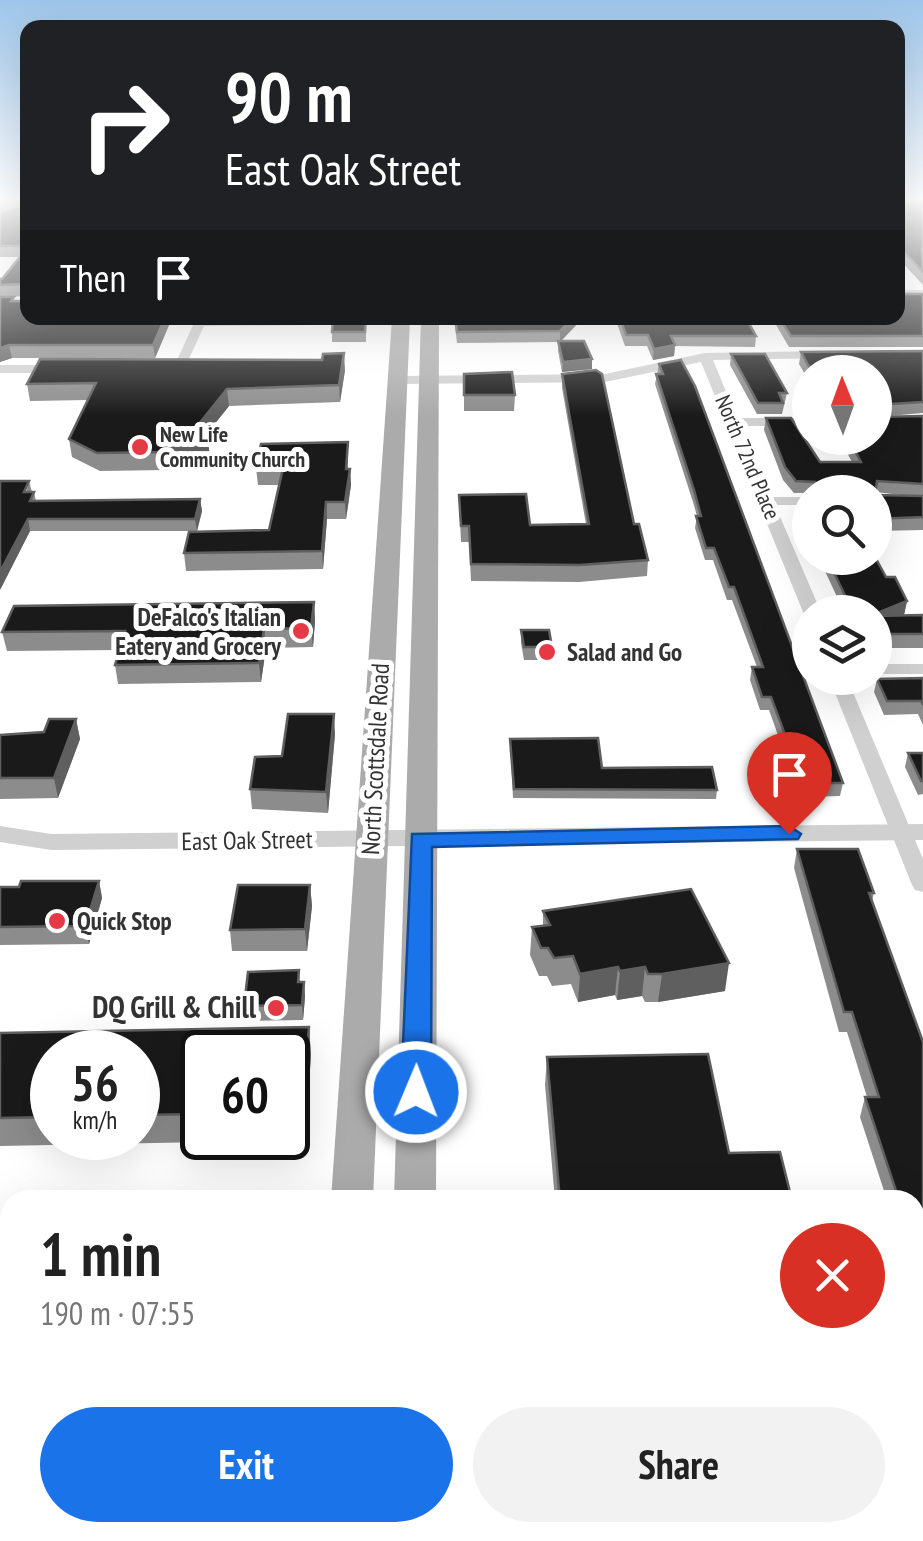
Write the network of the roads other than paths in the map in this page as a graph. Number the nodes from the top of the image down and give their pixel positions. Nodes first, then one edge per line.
1 (197, 325) edge
2 (401, 325) edge
3 (430, 325) edge
4 (846, 354) edge
5 (705, 357) junction
6 (152, 368) edge
7 (76, 369) edge
8 (0, 370) edge
9 (396, 380) junction
10 (428, 381) junction
11 (733, 422) junction
12 (792, 422) edge
13 (767, 501) junction
14 (792, 501) edge
15 (805, 595) edge
16 (892, 669) edge
17 (923, 669) edge
18 (846, 695) edge
19 (912, 832) edge
20 (0, 834) edge
21 (372, 838) junction
22 (420, 839) junction
23 (51, 842) junction
24 (0, 851) edge
25 (923, 885) edge
26 (353, 1190) edge
27 (415, 1190) edge

1 - 6 street
2 - 9 main road, North Scottsdale Road
3 - 10 main road, North Scottsdale Road
4 - 5 street
5 - 10 street
5 - 11 street, North 72nd Place
7 - 8 street
9 - 10 street
9 - 21 main road, North Scottsdale Road
10 - 22 main road, North Scottsdale Road
11 - 12 street
11 - 13 street, North 72nd Place
13 - 14 street
13 - 15 street, North 72nd Place
16 - 17 street
18 - 19 street
19 - 22 street, East Oak Street
19 - 25 street
20 - 23 street, East Oak Street
21 - 22 street, East Oak Street
21 - 23 street, East Oak Street
21 - 26 main road, North Scottsdale Road
22 - 27 main road, North Scottsdale Road
23 - 24 street, East Oak Street

